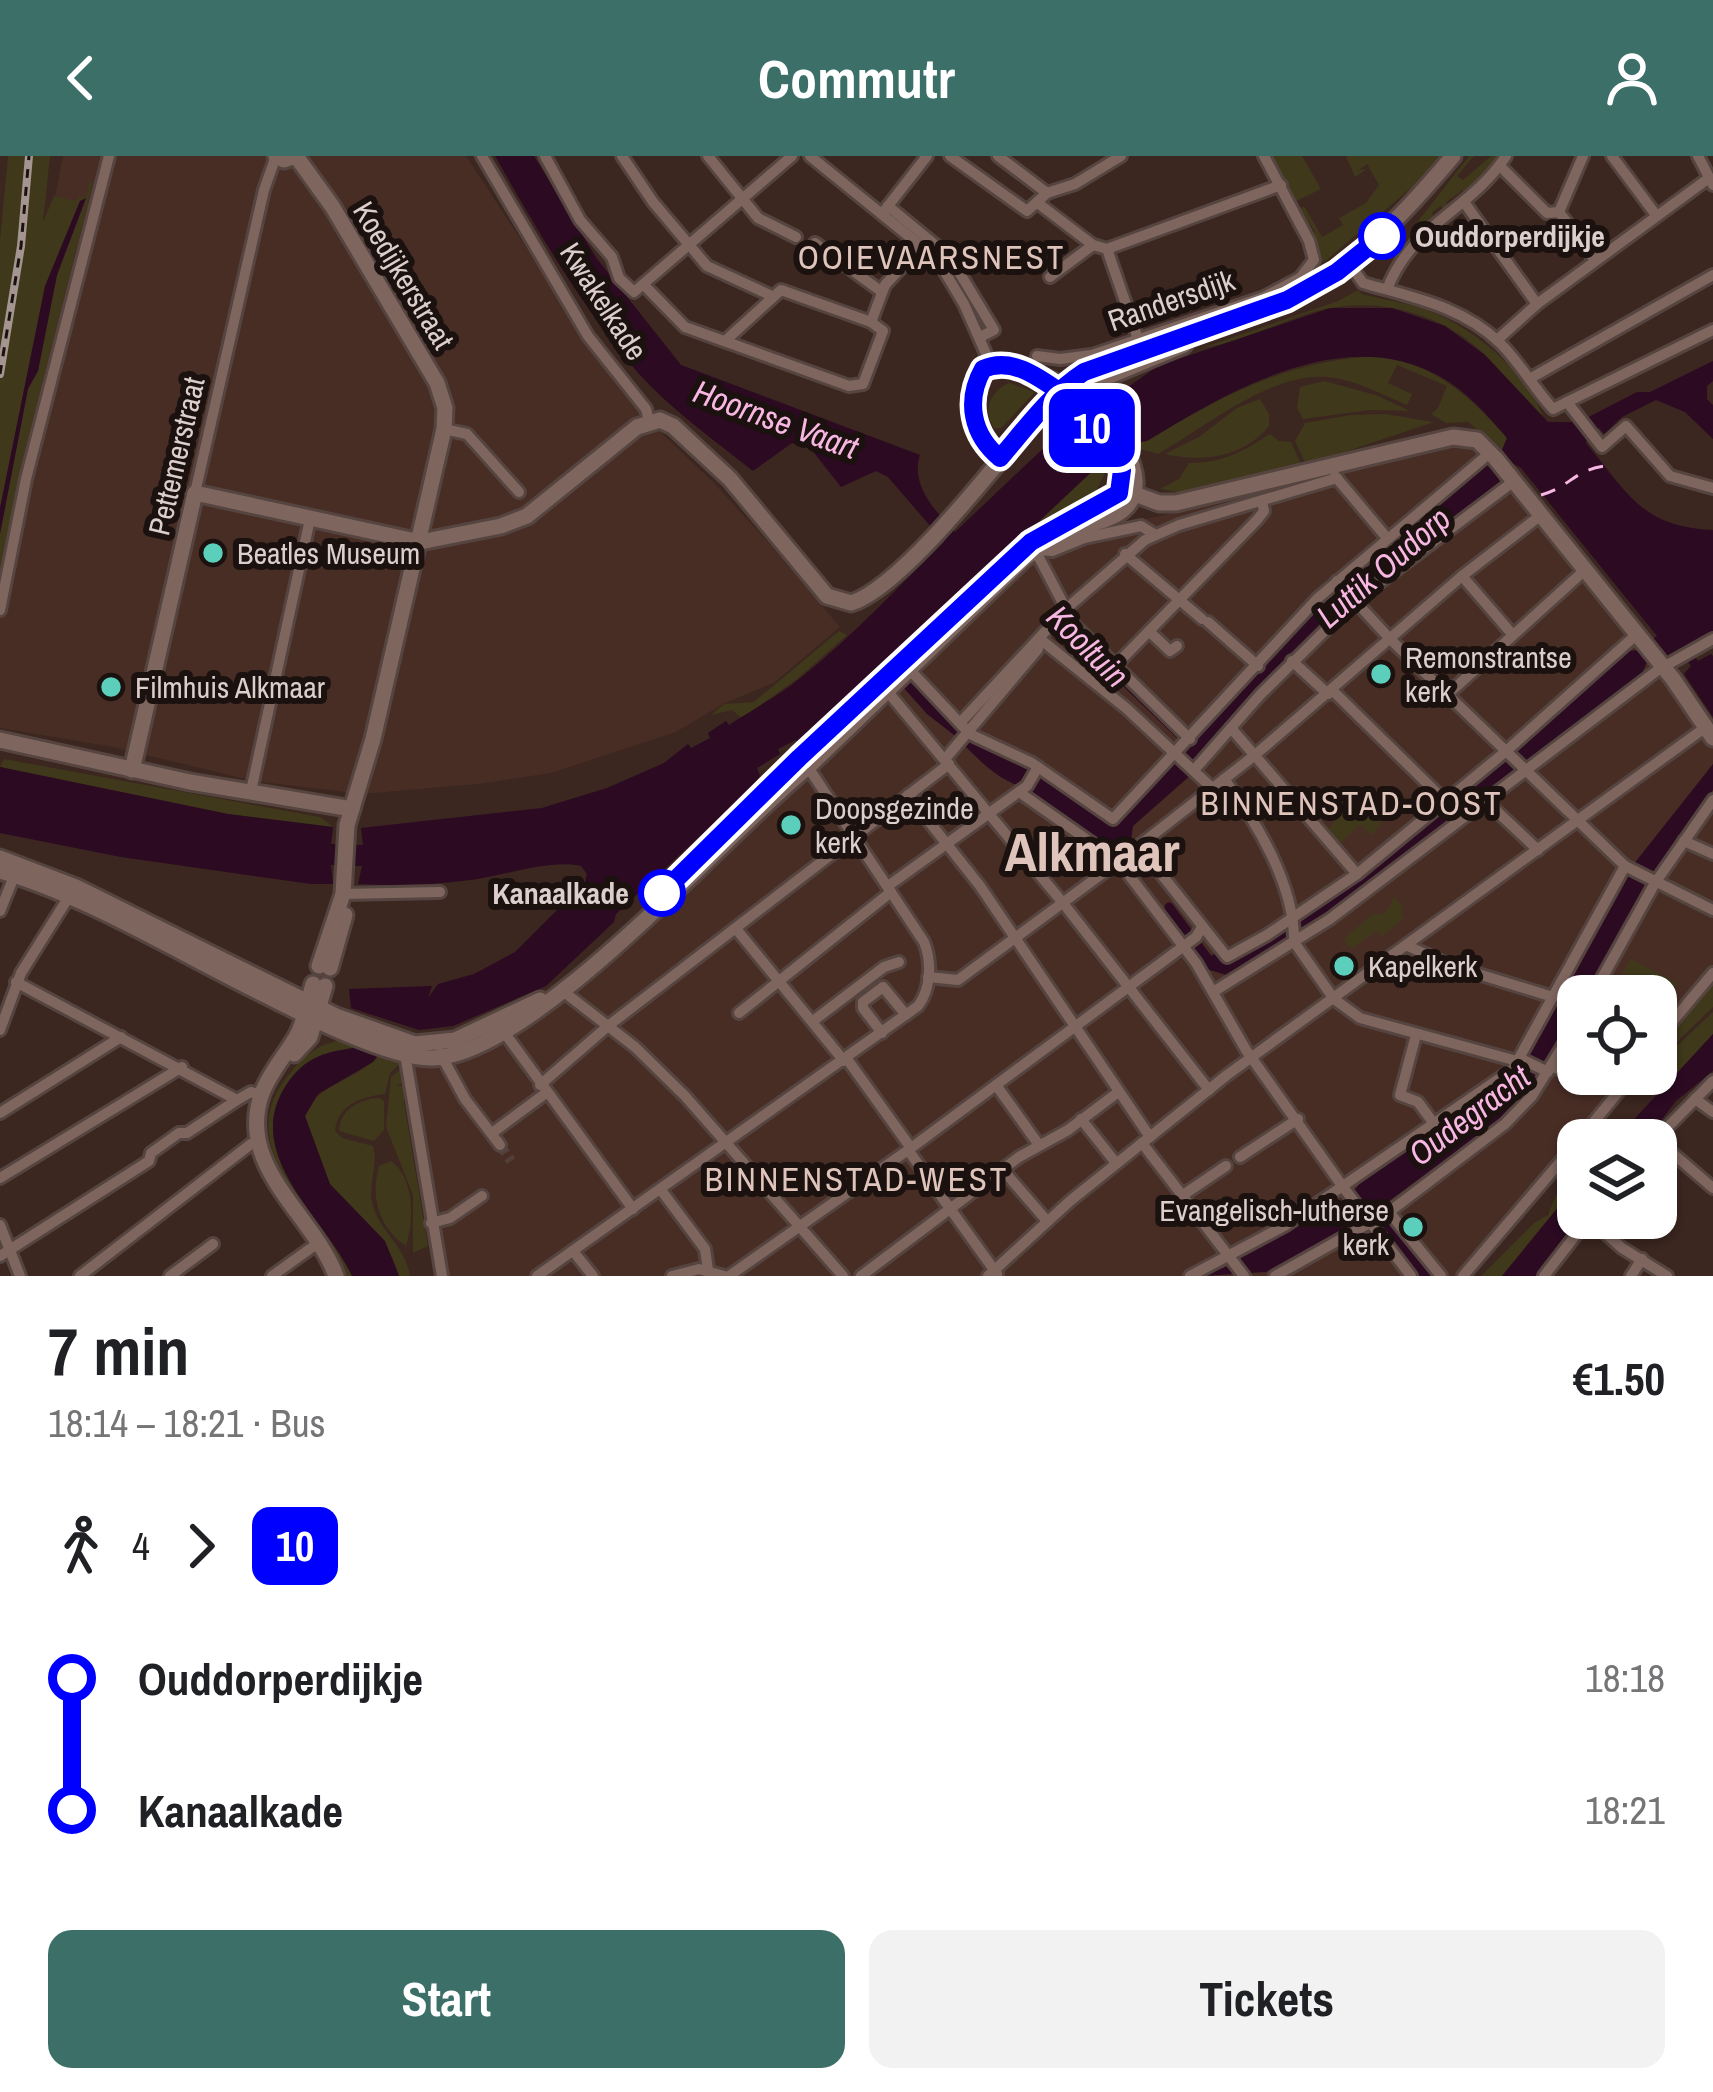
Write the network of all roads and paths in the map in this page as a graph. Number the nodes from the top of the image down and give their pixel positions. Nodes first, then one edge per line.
1 (109, 156) edge
2 (276, 156) edge
3 (296, 156) edge
4 (482, 156) edge
5 (545, 156) edge
6 (622, 156) edge
7 (708, 156) edge
8 (791, 156) edge
9 (810, 156) edge
10 (927, 156) edge
11 (950, 156) edge
12 (998, 156) edge
13 (1121, 156) edge
14 (1264, 156) edge
15 (1453, 156) edge
16 (1583, 156) edge
17 (1612, 156) edge
18 (1503, 161) edge
19 (1706, 172) edge
20 (1280, 184) junction
21 (744, 199) junction
22 (1044, 199) junction
23 (1464, 202) junction
24 (885, 210) junction
25 (1558, 212) junction
26 (1656, 215) junction
27 (796, 237) dead end
28 (814, 243) dead end
29 (693, 244) junction
30 (922, 245) junction
31 (1093, 245) junction
32 (1106, 249) junction
33 (1595, 260) junction
34 (1348, 263) junction
35 (1713, 275) edge
36 (1050, 277) dead end
37 (642, 289) junction
38 (1387, 289) junction
39 (882, 292) junction
40 (772, 296) junction
41 (1537, 304) junction
42 (871, 322) junction
43 (1713, 330) edge
44 (1197, 333) junction
45 (980, 337) junction
46 (1138, 339) junction
47 (1496, 340) junction
48 (725, 341) junction
49 (1037, 356) dead end
50 (991, 365) junction
51 (1531, 378) junction
52 (1074, 379) dead end
53 (1048, 402) dead end
54 (1567, 402) junction
55 (1090, 411) junction
56 (649, 421) junction
57 (444, 430) junction
58 (1000, 458) junction
59 (1498, 461) junction
60 (1334, 473) junction
61 (1713, 488) edge
62 (519, 491) dead end
63 (1128, 491) junction
64 (195, 493) junction
65 (1262, 501) junction
66 (1541, 515) junction
67 (310, 519) junction
68 (1154, 534) junction
69 (1387, 538) junction
70 (420, 542) junction
71 (1033, 546) junction
72 (1125, 554) junction
73 (1585, 570) junction
74 (1462, 576) junction
75 (1346, 591) junction
76 (1181, 599) junction
77 (0, 610) edge
78 (1061, 615) junction
79 (1150, 632) junction
80 (1512, 634) junction
81 (1390, 639) junction
82 (1713, 639) edge
83 (1042, 640) junction
84 (1639, 640) junction
85 (1177, 646) dead end
86 (1292, 662) junction
87 (1658, 663) junction
88 (1116, 665) junction
89 (1258, 666) junction
90 (898, 674) junction
91 (1330, 692) junction
92 (1447, 695) junction
93 (959, 723) junction
94 (1231, 728) junction
95 (1710, 733) edge
96 (966, 738) junction
97 (0, 740) edge
98 (0, 750) edge
99 (1186, 753) junction
100 (1255, 755) junction
101 (76, 759) junction
102 (947, 761) junction
103 (1514, 761) junction
104 (808, 767) junction
105 (132, 770) junction
106 (1224, 779) junction
107 (1029, 781) junction
108 (1212, 788) junction
109 (250, 791) junction
110 (908, 795) junction
111 (1713, 800) edge
112 (1445, 801) junction
113 (1487, 802) junction
114 (352, 809) junction
115 (988, 813) junction
116 (1576, 821) junction
117 (855, 837) junction
118 (1684, 841) junction
119 (946, 842) junction
120 (1538, 850) junction
121 (1128, 854) junction
122 (1713, 854) edge
123 (1628, 868) junction
124 (7, 869) edge
125 (1357, 874) junction
126 (1653, 882) junction
127 (889, 889) junction
128 (343, 890) junction
129 (440, 892) dead end
130 (67, 900) junction
131 (1063, 903) junction
132 (0, 910) edge
133 (1713, 910) edge
134 (1294, 917) junction
135 (1202, 929) junction
136 (737, 930) junction
137 (1265, 936) junction
138 (1016, 938) junction
139 (1294, 942) junction
140 (1182, 944) junction
141 (1408, 946) junction
142 (1278, 953) junction
143 (899, 962) dead end
144 (324, 967) dead end
145 (1713, 973) edge
146 (1603, 975) edge
147 (928, 977) junction
148 (780, 979) junction
149 (16, 982) junction
150 (1128, 984) junction
151 (319, 985) dead end
152 (564, 992) junction
153 (1213, 992) junction
154 (1553, 997) junction
155 (1334, 999) junction
156 (312, 1011) junction
157 (739, 1012) dead end
158 (1677, 1015) edge
159 (906, 1016) junction
160 (814, 1021) junction
161 (608, 1026) junction
162 (501, 1027) junction
163 (1073, 1029) junction
164 (0, 1030) edge
165 (882, 1034) junction
166 (372, 1035) junction
167 (1416, 1035) junction
168 (121, 1037) junction
169 (440, 1051) junction
170 (405, 1054) junction
171 (1557, 1054) edge
172 (1249, 1055) junction
173 (846, 1060) junction
174 (1521, 1060) junction
175 (182, 1067) junction
176 (1547, 1070) junction
177 (1557, 1071) edge
178 (1713, 1081) edge
179 (996, 1085) junction
180 (543, 1089) junction
181 (1209, 1090) junction
182 (1117, 1093) junction
183 (1616, 1095) edge
184 (261, 1096) junction
185 (1695, 1099) junction
186 (237, 1100) junction
187 (1713, 1112) edge
188 (0, 1113) edge
189 (1081, 1119) junction
190 (1597, 1119) edge
191 (1674, 1119) edge
192 (1298, 1120) junction
193 (1435, 1125) junction
194 (492, 1132) junction
195 (1146, 1140) junction
196 (728, 1141) junction
197 (259, 1143) junction
198 (500, 1145) tunnel mouth
199 (1039, 1145) junction
200 (910, 1149) junction
201 (1240, 1157) dead end
202 (1677, 1158) edge
203 (1116, 1163) junction
204 (1226, 1166) dead end
205 (1557, 1166) edge
206 (1003, 1169) junction
207 (0, 1178) edge
208 (1713, 1188) edge
209 (661, 1190) junction
210 (1345, 1191) junction
211 (1183, 1195) junction
212 (482, 1196) dead end
213 (633, 1209) junction
214 (951, 1210) junction
215 (1389, 1212) junction
216 (1369, 1218) junction
217 (1047, 1221) junction
218 (431, 1223) junction
219 (799, 1223) junction
220 (0, 1225) edge
221 (1573, 1239) edge
222 (1616, 1239) edge
223 (318, 1243) junction
224 (213, 1244) dead end
225 (573, 1251) junction
226 (5, 1253) edge
227 (1231, 1258) junction
228 (1642, 1259) junction
229 (708, 1270) junction
230 (994, 1274) edge
231 (20, 1276) edge
232 (80, 1276) edge
233 (170, 1276) edge
234 (272, 1276) edge
235 (336, 1276) edge
236 (442, 1276) edge
237 (537, 1276) edge
238 (593, 1276) edge
239 (673, 1276) edge
240 (726, 1276) edge
241 (843, 1276) edge
242 (861, 1276) edge
243 (1190, 1276) edge
244 (1244, 1276) edge
245 (1275, 1276) edge
246 (1411, 1276) edge
247 (1441, 1276) edge
248 (1462, 1276) edge
249 (1544, 1276) edge
250 (1631, 1276) edge
251 (1667, 1276) edge

1 - 77 street
2 - 3 main road
2 - 64 street, Pettemerstraat
3 - 57 main road, Koedijkerstraat
4 - 56 street, Kwakelkade
5 - 37 street
6 - 29 street
7 - 21 street
8 - 21 street
9 - 24 street
10 - 24 street
11 - 22 street
12 - 22 street
13 - 22 street
14 - 20 street
15 - 34 main road, Randersdijk
16 - 25 street
17 - 26 street
18 - 23 street
18 - 25 street
19 - 26 street
20 - 32 street
20 - 46 street, Randersdijk
21 - 27 street
21 - 29 street
22 - 31 street
23 - 38 street
23 - 41 street
24 - 30 street
24 - 45 street
25 - 33 street
26 - 33 street
28 - 39 street
29 - 37 street
29 - 40 street
30 - 39 street
30 - 45 street
31 - 32 street
31 - 36 street
32 - 46 street
33 - 41 street
34 - 38 street
34 - 44 main road, Randersdijk
35 - 51 street
37 - 48 street
38 - 47 street
39 - 42 street
40 - 42 street
40 - 48 street
41 - 47 street
42 - 48 street
43 - 54 street
44 - 52 main road, Randersdijk
44 - 55 main road, Randersdijk
45 - 50 street
46 - 49 street, Randersdijk
47 - 51 street
50 - 55 main road
50 - 58 main road
51 - 54 street
53 - 58 main road
54 - 61 street
55 - 63 main road
56 - 58 main road, Kwakelkade
56 - 70 main road
57 - 62 street
57 - 70 main road
59 - 60 main road
59 - 66 main road
59 - 69 street
59 - 75 street
60 - 63 main road
60 - 65 street
60 - 69 street
63 - 71 main road
64 - 67 main road
64 - 105 main road, Pettemerstraat
65 - 68 street
65 - 76 street
66 - 73 main road
66 - 74 street
67 - 70 main road
67 - 109 street
68 - 71 street
68 - 72 street
69 - 75 street
70 - 114 main road
71 - 78 street
71 - 90 main road
72 - 76 street
72 - 78 street
73 - 80 street
73 - 84 main road
74 - 80 street
74 - 81 street
75 - 81 street
75 - 86 street
75 - 89 street
76 - 79 street
76 - 89 street
78 - 83 street
78 - 88 street
79 - 85 street
79 - 88 street
80 - 92 street
81 - 91 street
81 - 92 street
82 - 87 street
83 - 93 street
83 - 96 street
83 - 99 street
84 - 87 main road
84 - 103 street
86 - 91 street
86 - 94 street
87 - 95 main road
87 - 103 street
88 - 99 street
89 - 99 street
90 - 93 street
90 - 102 street
90 - 104 main road
90 - 162 main road
91 - 100 street
91 - 112 street
92 - 103 street
93 - 96 street
94 - 99 street
94 - 100 street
95 - 116 street
96 - 102 street
96 - 107 street
97 - 101 main road
98 - 101 main road
99 - 107 street
99 - 108 street
100 - 106 street
100 - 125 street
101 - 105 main road
102 - 110 street
102 - 115 street
103 - 112 street
103 - 113 street
103 - 116 street
104 - 117 street
104 - 152 main road
105 - 109 main road
106 - 108 street
106 - 134 street
107 - 115 street
107 - 121 street
108 - 121 street
109 - 114 main road
110 - 117 street
110 - 119 street
111 - 118 street
112 - 125 street
113 - 120 street
113 - 139 street
114 - 128 main road
115 - 119 street
115 - 131 street
116 - 120 street
116 - 123 street
117 - 127 street
117 - 136 street
118 - 122 street
118 - 126 street
119 - 127 street
119 - 138 street
120 - 141 street
121 - 131 street
121 - 135 street
121 - 140 street
123 - 126 street
123 - 154 street
124 - 130 main road
124 - 132 street
125 - 134 street
126 - 133 street
126 - 146 street
127 - 147 street
127 - 148 street
128 - 129 street
128 - 144 main road
130 - 149 street
130 - 156 main road
131 - 138 street
131 - 150 street
134 - 137 street
134 - 139 street
135 - 137 street
135 - 140 street
136 - 148 street
136 - 161 street
137 - 142 street
138 - 147 street
138 - 163 street
139 - 142 street
139 - 155 street
140 - 150 street
140 - 153 street
141 - 154 street
141 - 155 street
142 - 153 street
143 - 160 street
145 - 158 street
147 - 159 street
148 - 157 street
148 - 160 street
149 - 164 street
149 - 168 street
150 - 163 street
150 - 181 street
151 - 156 main road
152 - 161 street
152 - 162 main road
153 - 172 street
154 - 174 street
155 - 167 street
155 - 172 street
156 - 166 main road
156 - 184 main road
159 - 165 street
159 - 165 street
160 - 173 street
161 - 180 street
161 - 196 street
162 - 169 main road
162 - 180 street
163 - 179 street
163 - 182 street
165 - 173 street
166 - 169 main road
166 - 170 main road
167 - 174 street
167 - 193 street
168 - 175 street
168 - 188 street
169 - 170 main road
169 - 194 street
170 - 218 street
171 - 176 street
172 - 181 street
172 - 192 street
173 - 196 street
173 - 200 street
174 - 176 street
174 - 193 street
175 - 186 street
175 - 207 street
176 - 177 street
176 - 215 street
178 - 185 street
179 - 199 street
179 - 200 street
180 - 194 street
180 - 213 street
181 - 195 street
182 - 189 street
182 - 195 street
183 - 190 street
184 - 186 street
184 - 197 main road
185 - 187 street
185 - 191 street
186 - 226 street
189 - 199 street
189 - 203 street
192 - 201 street
192 - 210 street
193 - 210 street
194 - 198 street
195 - 203 street
195 - 211 street
196 - 209 street
196 - 219 street
197 - 223 main road
197 - 232 street
199 - 206 street
200 - 214 street
200 - 219 street
202 - 208 street
203 - 217 street
204 - 211 street
205 - 248 street
206 - 214 street
206 - 217 street
209 - 213 street
209 - 229 street
210 - 216 street
210 - 227 street
211 - 227 street
212 - 218 street
213 - 225 street
214 - 230 street
214 - 242 street
215 - 216 street
215 - 247 street
216 - 245 street
216 - 246 street
217 - 230 street
218 - 236 street
219 - 240 street
219 - 241 street
220 - 226 street
221 - 249 street
222 - 228 street
223 - 234 street
223 - 235 main road
224 - 233 street
225 - 237 street
225 - 238 street
226 - 231 street
227 - 243 street
227 - 244 street
228 - 250 street
228 - 251 street
229 - 239 street
229 - 240 street

